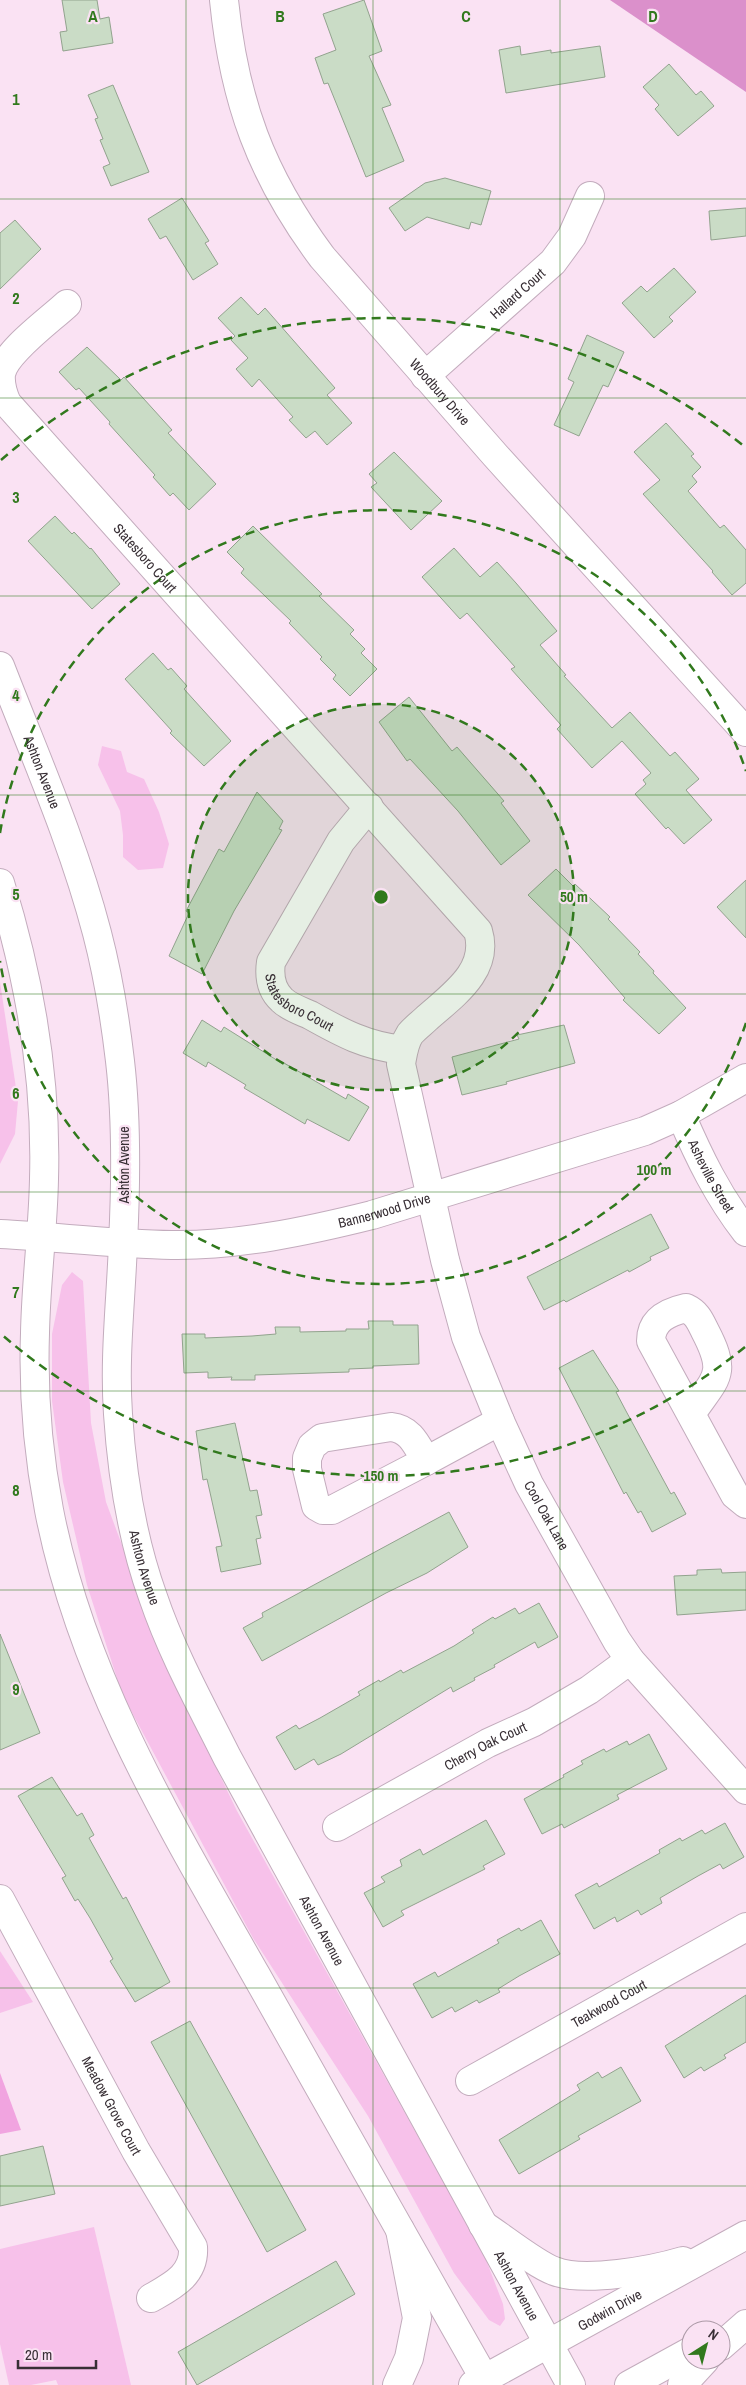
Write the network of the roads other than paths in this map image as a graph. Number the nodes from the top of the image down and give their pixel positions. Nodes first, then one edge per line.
1 (224, 0) edge
2 (590, 196) dead end
3 (67, 304) dead end
4 (425, 376) junction
5 (0, 666) edge
6 (746, 732) edge
7 (369, 807) junction
8 (0, 883) edge
9 (403, 1050) junction
10 (746, 1078) edge
11 (681, 1115) junction
12 (430, 1197) junction
13 (746, 1232) edge
14 (0, 1234) edge
15 (41, 1236) junction
16 (123, 1242) junction
17 (691, 1414) dead end
18 (500, 1421) junction
19 (426, 1461) dead end
20 (746, 1504) edge
21 (630, 1660) junction
22 (746, 1790) edge
23 (337, 1827) dead end
24 (0, 1899) edge
25 (746, 1927) edge
26 (470, 2081) dead end
27 (483, 2225) junction
28 (400, 2230) junction
29 (746, 2235) edge
30 (720, 2249) junction
31 (151, 2298) dead end
32 (746, 2322) edge
33 (731, 2330) edge
34 (731, 2336) edge
35 (549, 2344) junction
36 (681, 2356) edge
37 (696, 2370) edge
38 (482, 2383) edge
39 (397, 2385) edge
40 (571, 2385) edge
41 (629, 2385) edge
42 (682, 2385) edge

1 - 4 street, Woodbury Drive
2 - 4 street, Hallard Court
3 - 7 street, Statesboro Court
4 - 6 street, Woodbury Drive
5 - 16 street, Ashton Avenue
7 - 9 street, Statesboro Court
7 - 9 street, Statesboro Court
8 - 15 street
9 - 12 street
10 - 11 street, Bannerwood Drive
11 - 12 street, Bannerwood Drive
11 - 13 street, Asheville Street
12 - 16 street, Bannerwood Drive
12 - 18 street, Cool Oak Lane
14 - 15 street, Bannerwood Drive
15 - 16 street, Bannerwood Drive
15 - 28 street
16 - 27 street, Ashton Avenue
17 - 20 street
18 - 19 street
18 - 21 street, Cool Oak Lane
21 - 22 street, Cool Oak Lane
21 - 23 street, Cherry Oak Court
24 - 31 street, Meadow Grove Court
25 - 26 street, Teakwood Court
27 - 30 street
27 - 35 street, Ashton Avenue
28 - 38 street
28 - 39 street
29 - 30 street, Godwin Drive
30 - 35 street, Godwin Drive
32 - 33 street
32 - 34 street
35 - 38 street, Godwin Drive
35 - 40 street, Ashton Avenue
36 - 41 street
37 - 42 street

